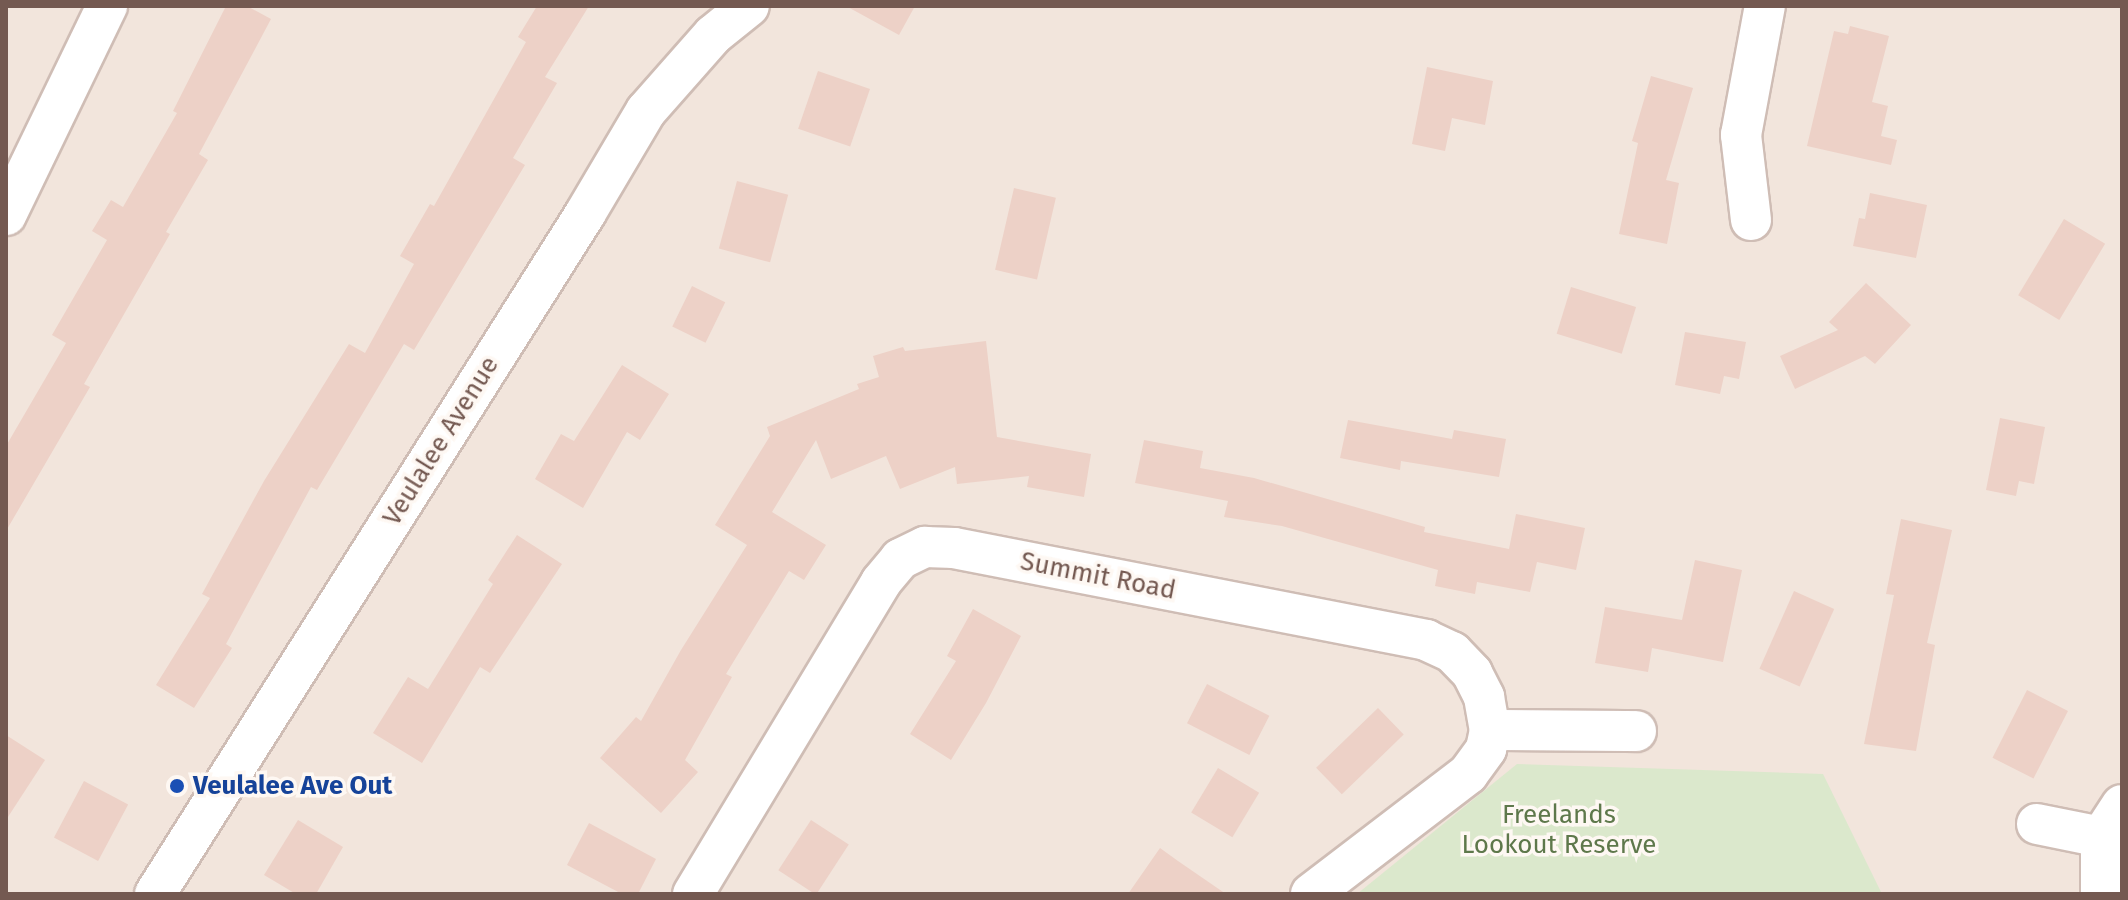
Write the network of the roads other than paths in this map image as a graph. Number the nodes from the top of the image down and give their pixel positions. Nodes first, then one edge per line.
1 (107, 6) edge
2 (749, 6) edge
3 (1765, 6) edge
4 (6, 215) edge
5 (1751, 220) dead end
6 (1490, 730) junction
7 (1636, 731) dead end
8 (2112, 821) edge
9 (2037, 824) dead end
10 (155, 894) edge
11 (693, 894) edge
12 (1311, 894) edge
13 (2101, 894) edge

1 - 4 street
2 - 10 street, Veulalee Avenue
3 - 5 street
6 - 7 street
6 - 11 street, Summit Road
6 - 12 street
8 - 9 street
8 - 13 street

